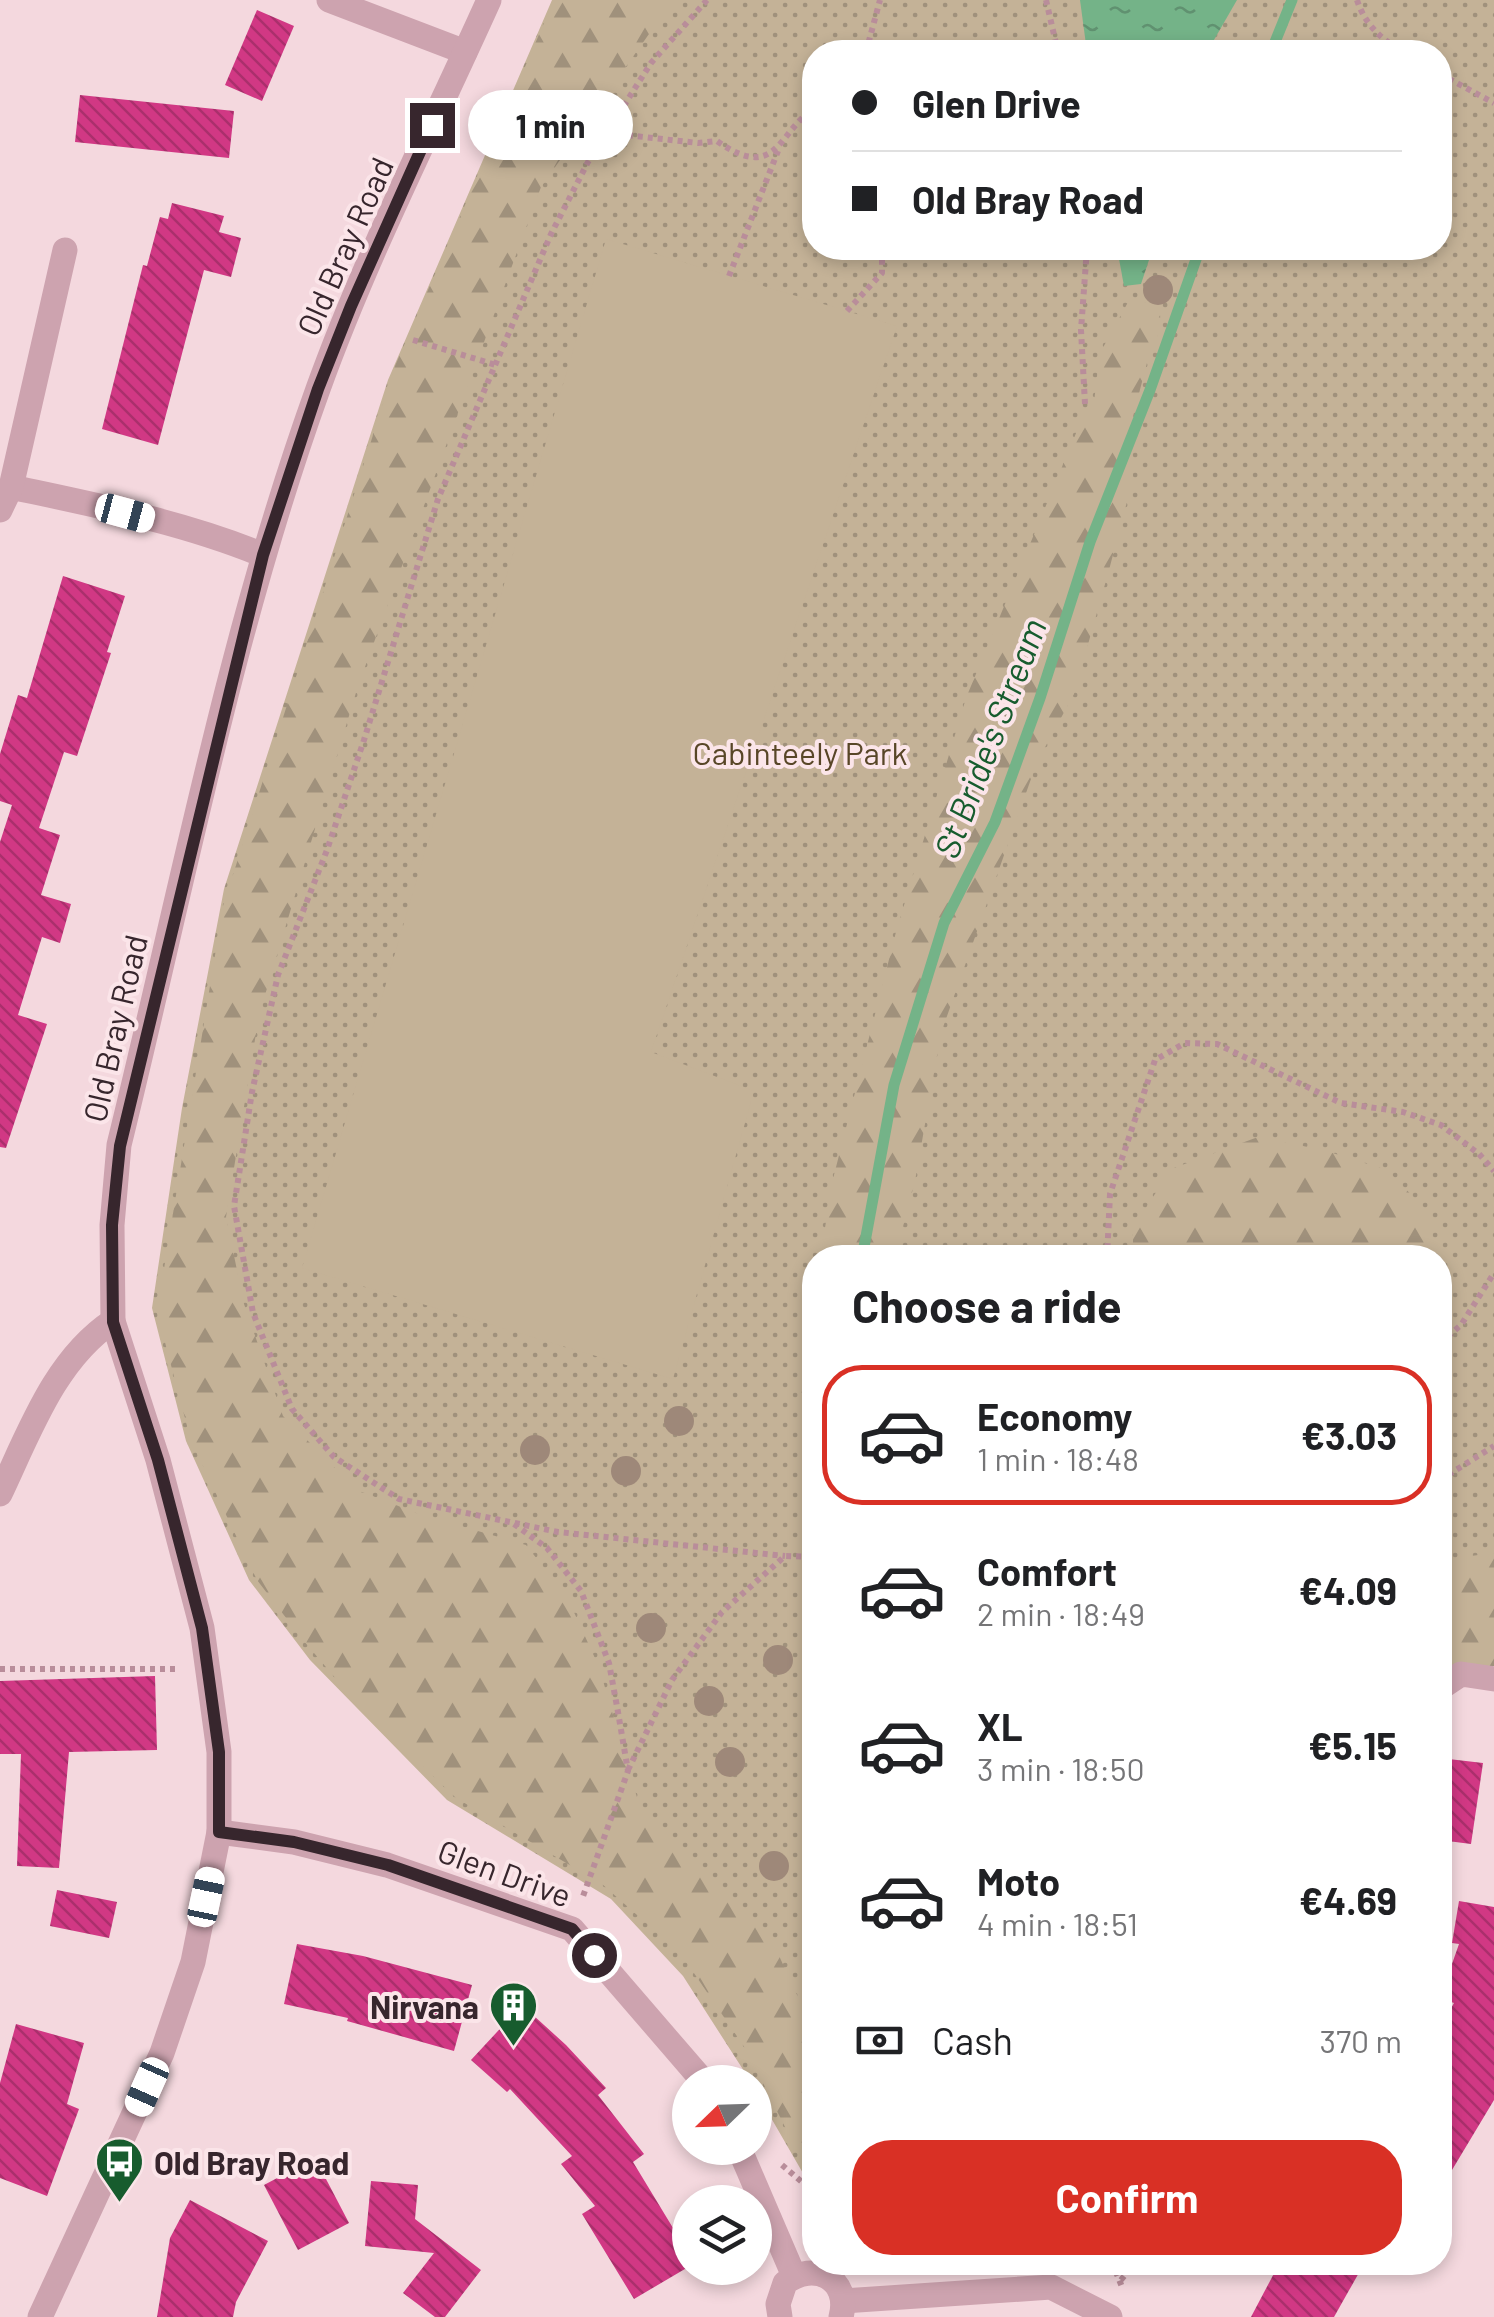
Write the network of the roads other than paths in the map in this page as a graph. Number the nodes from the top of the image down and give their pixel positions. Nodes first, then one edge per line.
1 (330, 0) edge
2 (489, 0) edge
3 (465, 52) junction
4 (65, 250) dead end
5 (5, 498) edge
6 (263, 555) junction
7 (113, 1322) junction
8 (2, 1482) edge
9 (1494, 1679) edge
10 (1452, 1680) edge
11 (219, 1832) junction
12 (689, 2065) edge
13 (746, 2165) edge
14 (802, 2274) edge
15 (826, 2275) edge
16 (794, 2276) junction
17 (842, 2309) edge
18 (40, 2317) edge
19 (780, 2317) edge
20 (1110, 2317) edge

1 - 3 street
2 - 3 street, Old Bray Road
3 - 6 street, Old Bray Road
4 - 5 street
5 - 6 street
6 - 7 street, Old Bray Road
7 - 8 street
7 - 11 street, Old Bray Road
9 - 10 street
11 - 12 street, Glen Drive
11 - 18 street, Old Bray Road
13 - 16 street
14 - 16 street
15 - 17 street
16 - 19 street
17 - 20 street

